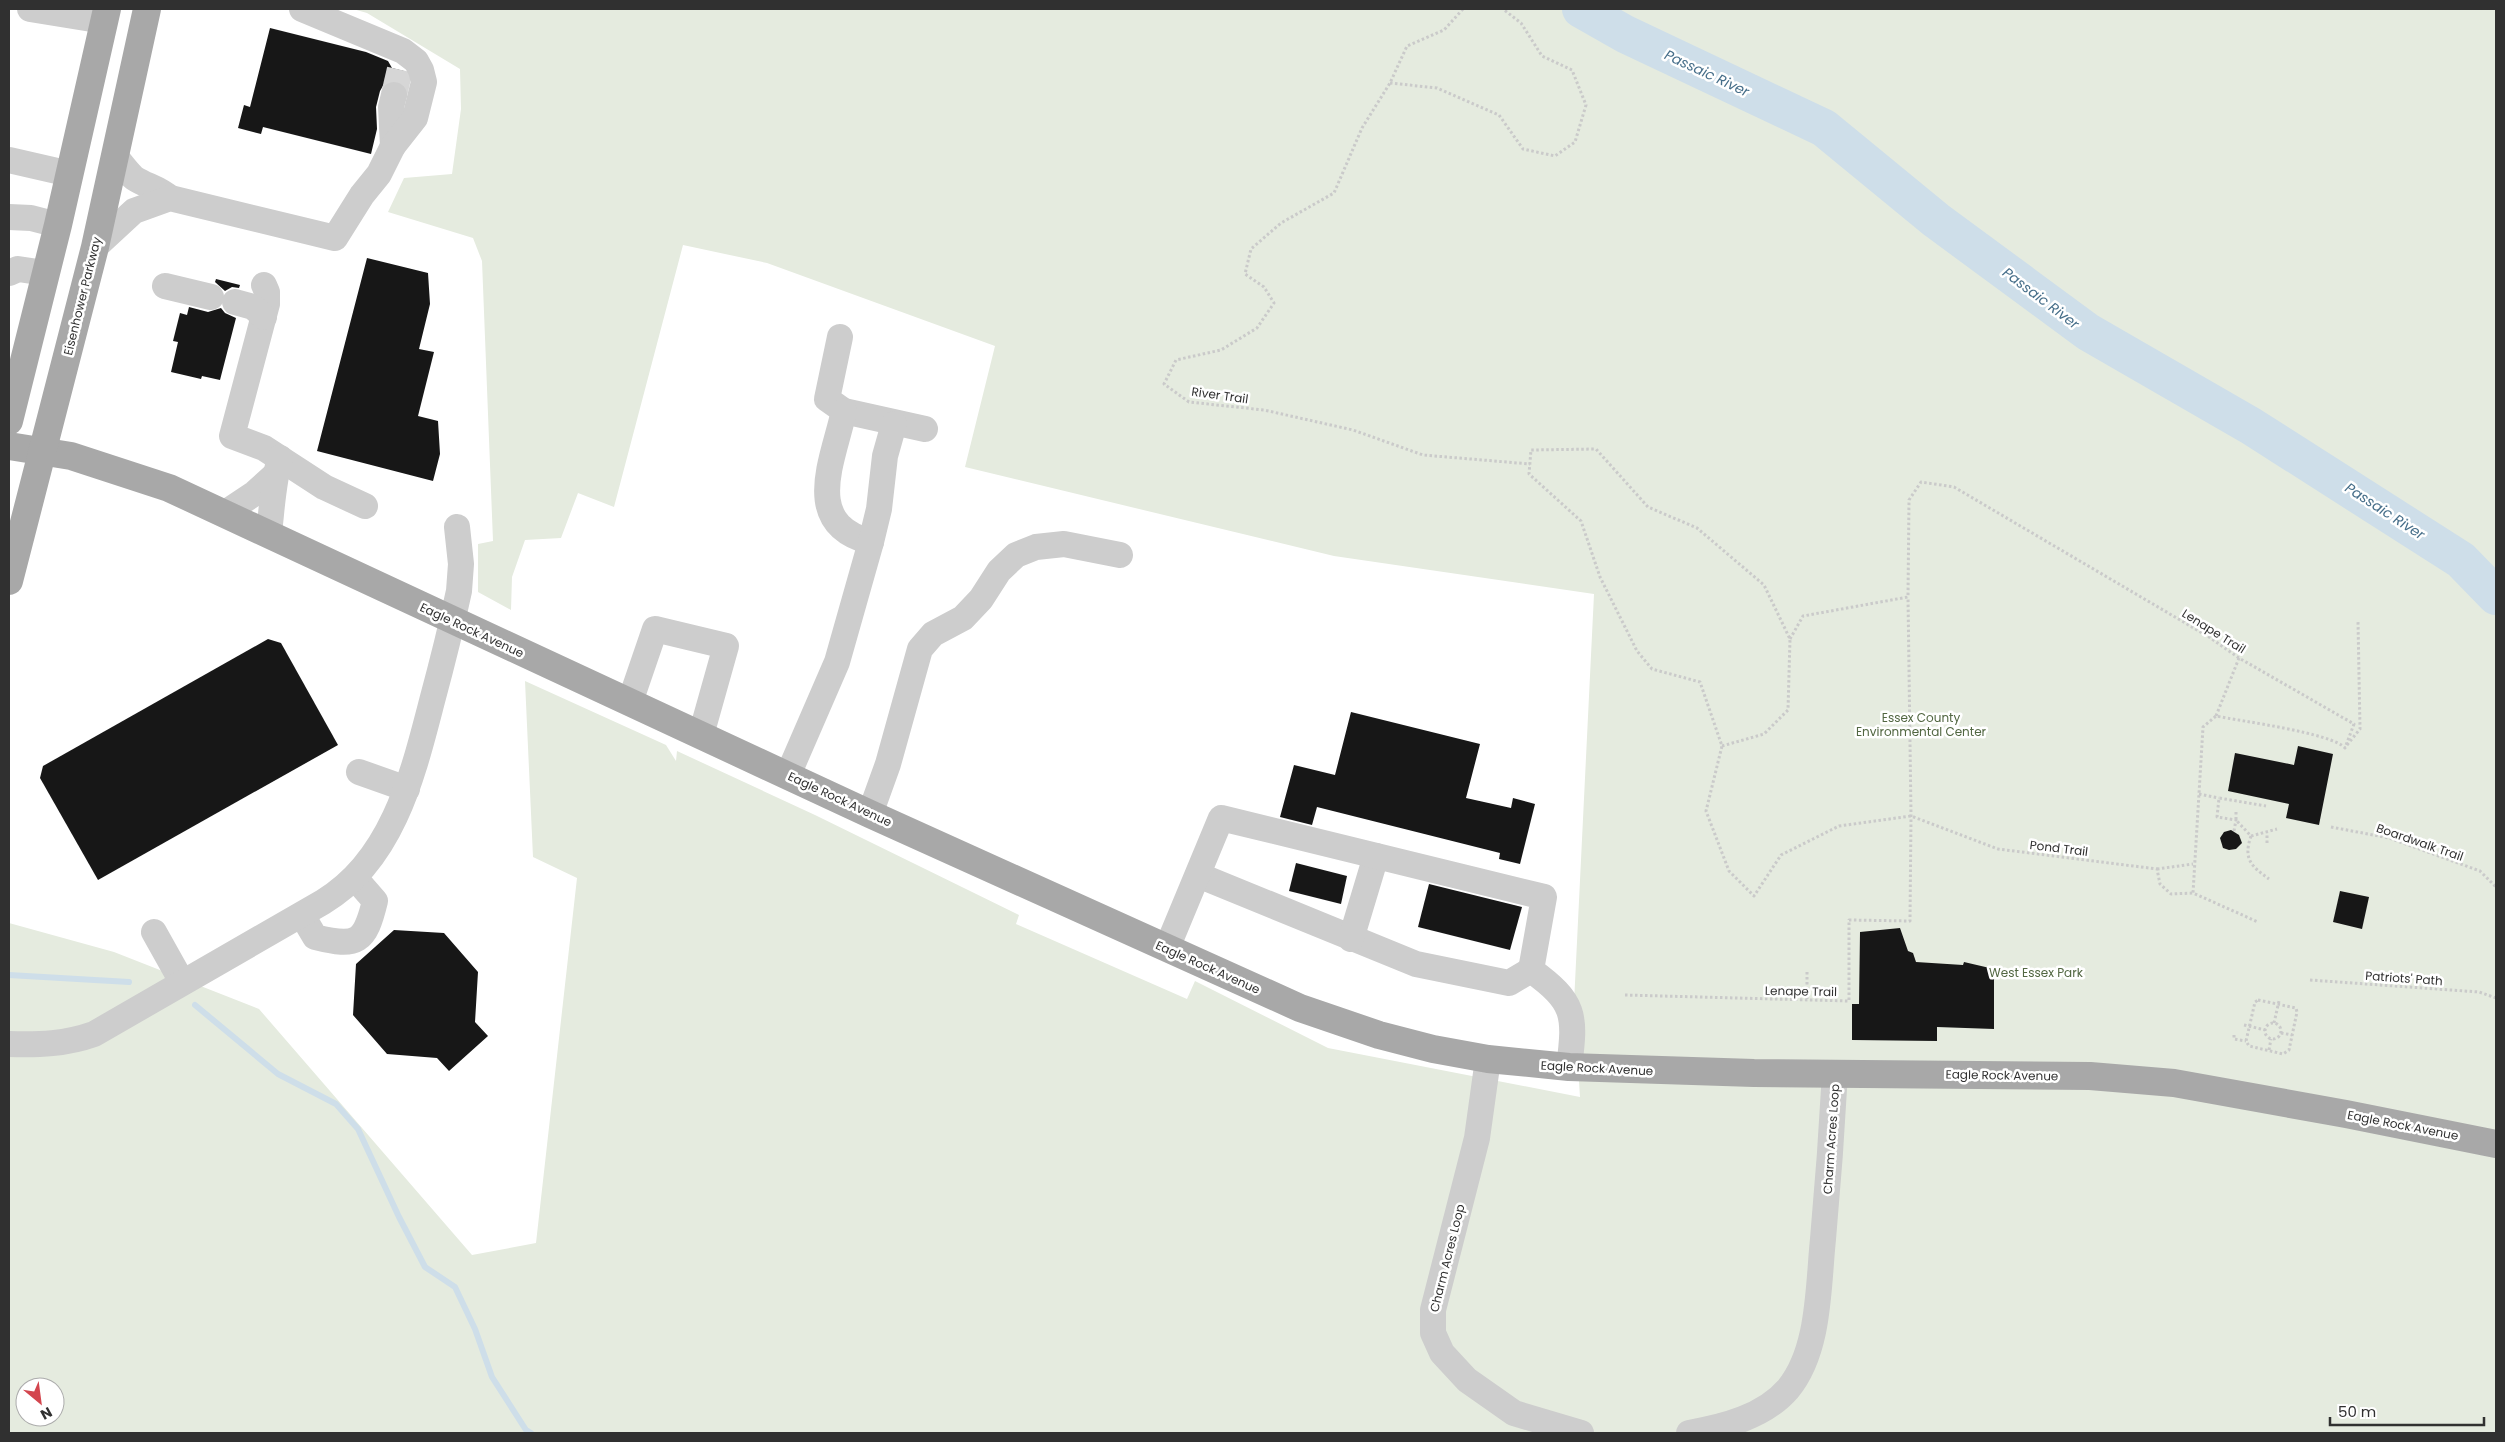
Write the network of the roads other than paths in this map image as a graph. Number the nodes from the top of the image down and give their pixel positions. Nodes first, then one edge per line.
1 (30, 9) edge
2 (147, 9) edge
3 (302, 9) edge
4 (105, 15) edge
5 (394, 95) tunnel mouth
6 (393, 146) junction
7 (115, 156) junction
8 (9, 160) edge
9 (70, 174) junction
10 (170, 198) junction
11 (9, 217) edge
12 (58, 224) junction
13 (95, 247) junction
14 (9, 273) edge
15 (46, 273) junction
16 (264, 285) dead end
17 (165, 286) dead end
18 (264, 317) junction
19 (840, 337) dead end
20 (16, 362) edge
21 (844, 411) junction
22 (9, 421) edge
23 (894, 424) junction
24 (924, 430) dead end
25 (9, 446) edge
26 (43, 452) junction
27 (278, 466) junction
28 (365, 506) dead end
29 (225, 513) junction
30 (457, 527) dead end
31 (269, 533) junction
32 (871, 542) junction
33 (1120, 555) dead end
34 (9, 581) edge
35 (453, 621) junction
36 (630, 702) junction
37 (701, 736) junction
38 (359, 772) dead end
39 (788, 776) junction
40 (407, 789) junction
41 (870, 814) junction
42 (1376, 856) junction
43 (1198, 875) junction
44 (355, 878) junction
45 (302, 915) junction
46 (154, 932) dead end
47 (1351, 939) junction
48 (1167, 948) junction
49 (1531, 970) junction
50 (182, 982) junction
51 (9, 1044) edge
52 (1488, 1059) junction
53 (1569, 1067) junction
54 (1835, 1073) junction
55 (2496, 1144) edge
56 (1581, 1433) edge
57 (1689, 1433) edge

1 - 4 street
2 - 7 main road, Eisenhower Parkway
3 - 6 street
4 - 9 main road
5 - 6 street
6 - 10 street
7 - 10 street
7 - 13 main road, Eisenhower Parkway
8 - 9 street
9 - 12 main road
10 - 13 street
11 - 12 street
12 - 15 main road
13 - 26 main road, Eisenhower Parkway
14 - 15 street
15 - 20 main road
16 - 18 street
17 - 18 street
18 - 27 street
19 - 21 street
20 - 22 main road
21 - 23 street
21 - 32 street
23 - 24 street
23 - 32 street
25 - 26 main road, Eagle Rock Avenue
26 - 29 main road, Eagle Rock Avenue
26 - 34 main road, Eisenhower Parkway
27 - 28 street
27 - 29 street
27 - 31 street
29 - 31 main road, Eagle Rock Avenue
30 - 35 street
31 - 35 main road, Eagle Rock Avenue
32 - 39 street
33 - 41 street
35 - 36 main road, Eagle Rock Avenue
35 - 40 street
36 - 37 main road, Eagle Rock Avenue
36 - 37 street
37 - 39 main road, Eagle Rock Avenue
38 - 40 street
39 - 41 main road, Eagle Rock Avenue
40 - 44 street
41 - 48 main road, Eagle Rock Avenue
42 - 43 street
42 - 47 street
42 - 49 street
43 - 47 street
43 - 48 street
44 - 45 street
44 - 45 street
45 - 50 street
46 - 50 street
47 - 49 street
48 - 52 main road, Eagle Rock Avenue
49 - 53 street
50 - 51 street
52 - 53 main road, Eagle Rock Avenue
52 - 56 street, Charm Acres Loop
53 - 54 main road, Eagle Rock Avenue
54 - 55 main road, Eagle Rock Avenue
54 - 57 street, Charm Acres Loop

